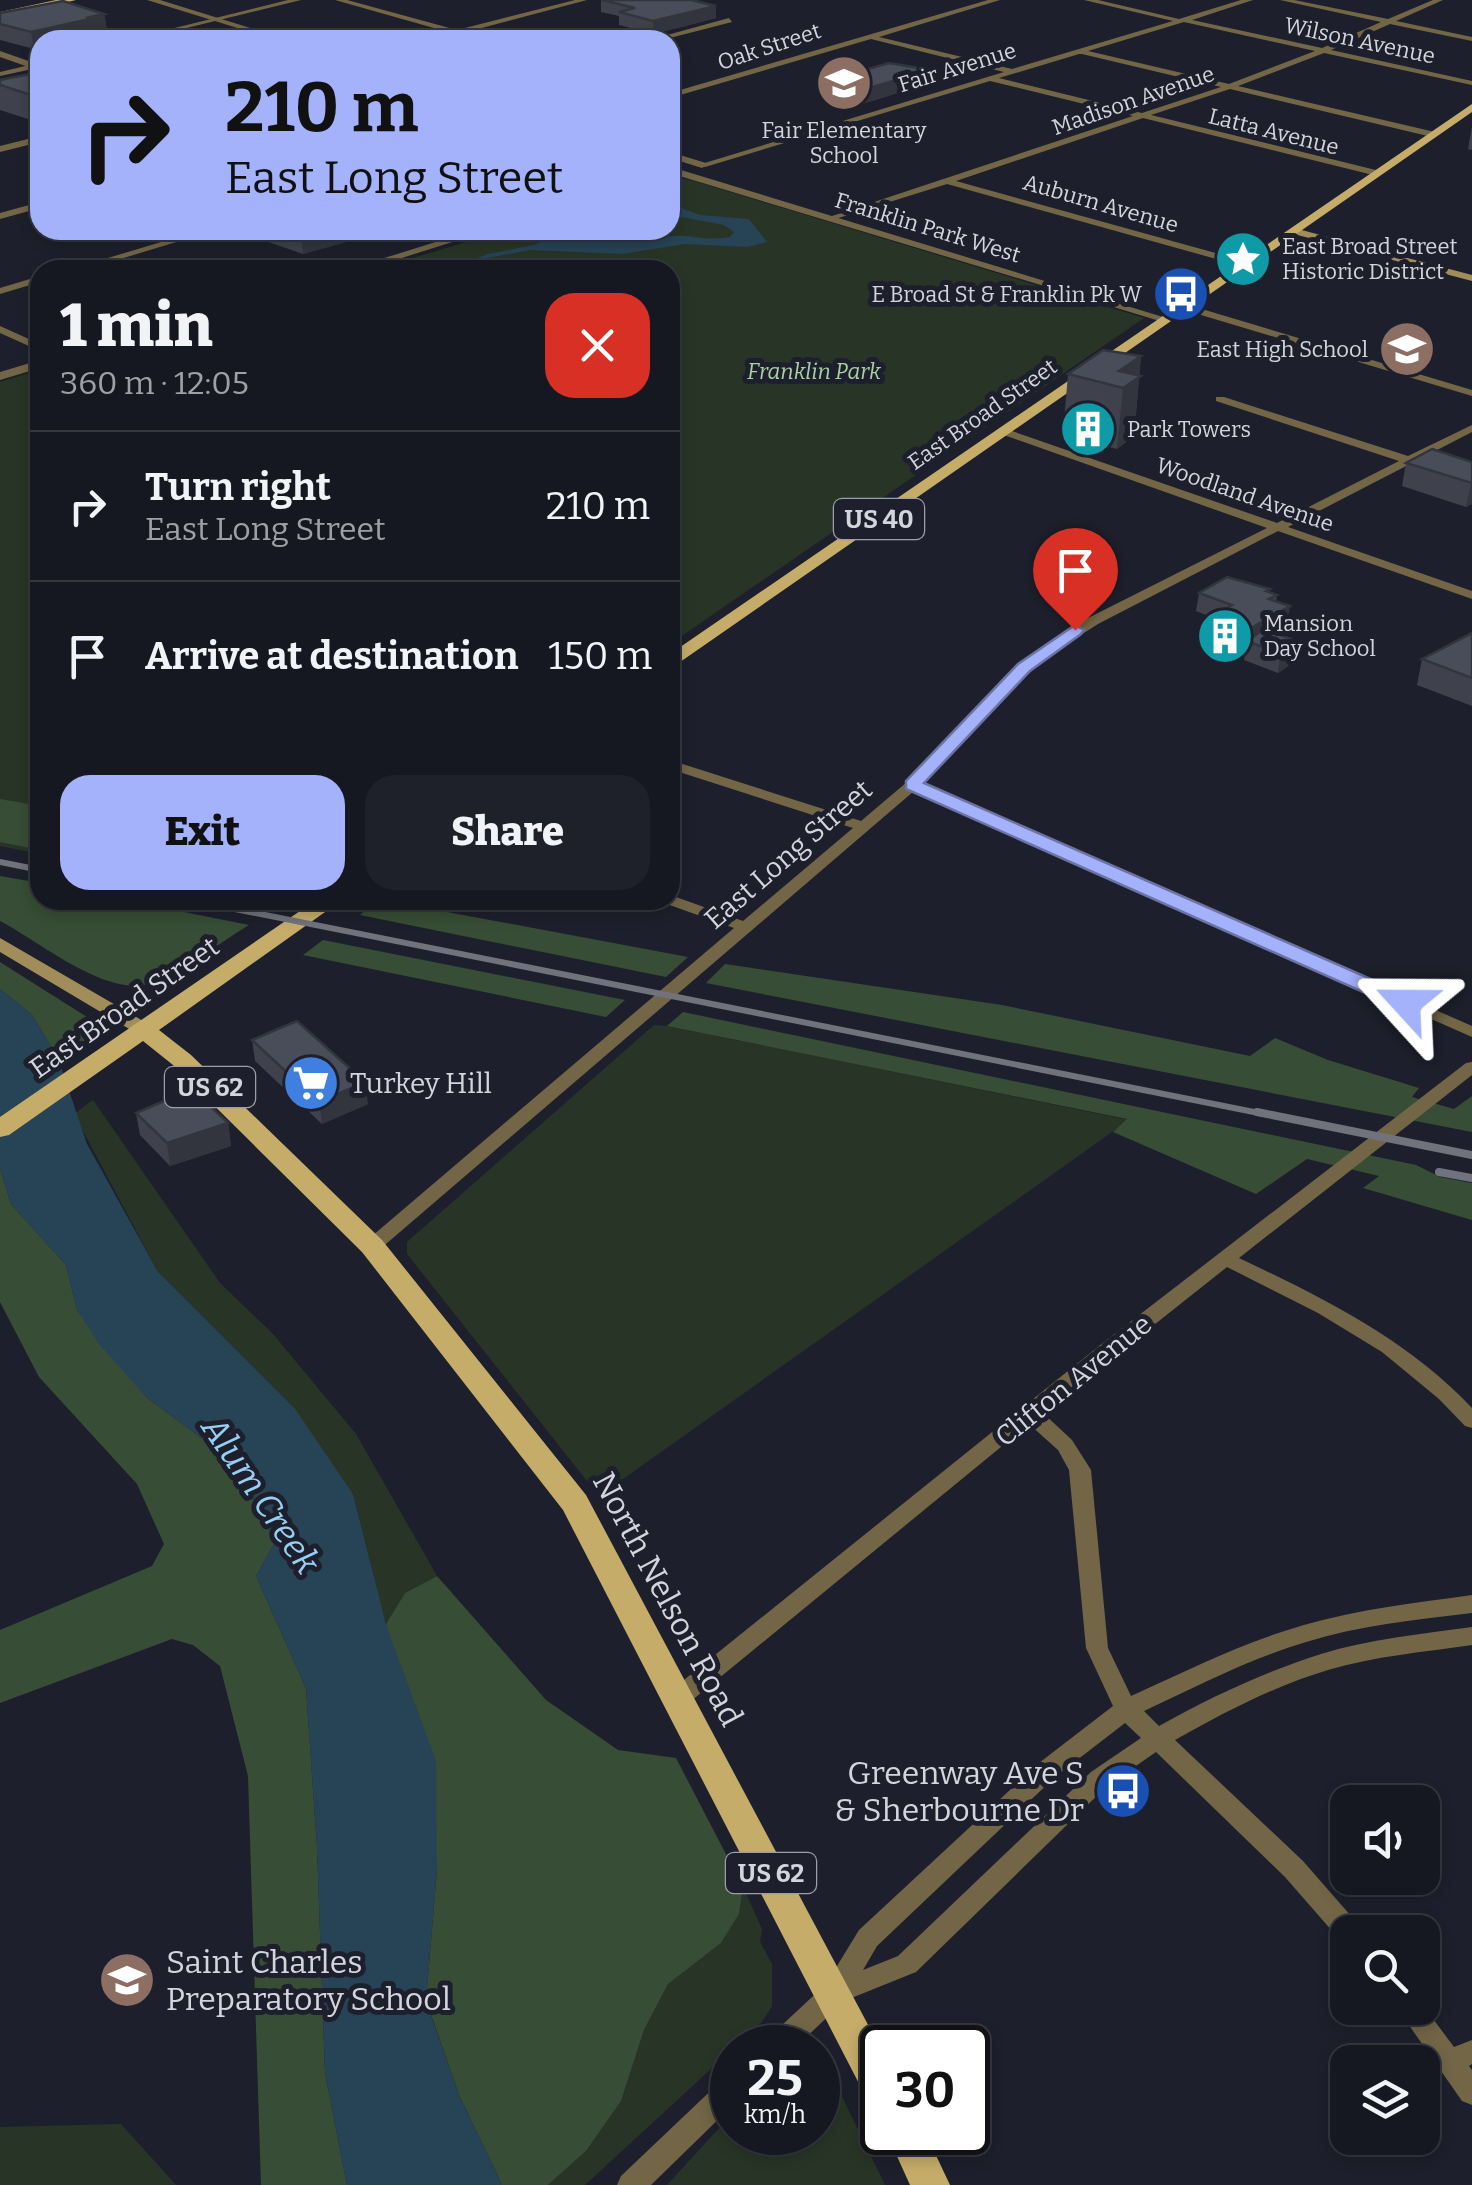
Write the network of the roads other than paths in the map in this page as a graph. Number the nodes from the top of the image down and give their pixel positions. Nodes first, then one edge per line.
1 (71, 0) edge
2 (151, 0) edge
3 (297, 0) edge
4 (339, 0) edge
5 (583, 0) edge
6 (996, 0) edge
7 (1088, 0) edge
8 (1249, 0) edge
9 (1284, 0) edge
10 (1439, 0) edge
11 (0, 16) edge
12 (215, 19) junction
13 (729, 20) dead end
14 (1182, 20) junction
15 (1388, 22) junction
16 (170, 30) edge
17 (252, 30) edge
18 (449, 30) edge
19 (464, 30) edge
20 (680, 33) edge
21 (868, 36) junction
22 (1472, 39) edge
23 (1323, 50) junction
24 (1078, 51) junction
25 (0, 54) edge
26 (30, 65) edge
27 (30, 68) edge
28 (1011, 72) junction
29 (0, 74) edge
30 (988, 78) junction
31 (1472, 82) edge
32 (1229, 86) junction
33 (680, 93) edge
34 (1472, 106) edge
35 (1141, 116) junction
36 (1432, 134) junction
37 (30, 142) edge
38 (0, 149) edge
39 (680, 158) edge
40 (702, 165) junction
41 (680, 171) edge
42 (1376, 173) junction
43 (680, 175) edge
44 (946, 181) junction
45 (30, 208) edge
46 (0, 216) edge
47 (832, 219) junction
48 (1294, 230) junction
49 (178, 240) edge
50 (452, 240) edge
51 (108, 260) edge
52 (385, 260) edge
53 (1245, 264) junction
54 (1472, 278) edge
55 (30, 283) edge
56 (0, 291) edge
57 (1186, 306) junction
58 (1167, 320) junction
59 (0, 329) edge
60 (30, 343) edge
61 (30, 367) edge
62 (0, 376) edge
63 (1472, 393) edge
64 (1220, 399) dead end
65 (1472, 428) edge
66 (1005, 432) junction
67 (1408, 460) junction
68 (1280, 527) junction
69 (1472, 594) edge
70 (680, 656) edge
71 (680, 767) edge
72 (912, 785) junction
73 (863, 826) junction
74 (680, 904) edge
75 (316, 910) edge
76 (745, 927) junction
77 (0, 944) edge
78 (143, 1029) junction
79 (1472, 1032) edge
80 (1472, 1067) edge
81 (0, 1129) edge
82 (372, 1246) junction
83 (1226, 1259) junction
84 (1030, 1414) junction
85 (1472, 1421) edge
86 (1472, 1604) edge
87 (1472, 1636) edge
88 (677, 1699) junction
89 (1126, 1709) junction
90 (1157, 1738) junction
91 (1334, 1915) edge
92 (835, 1992) junction
93 (800, 2025) edge
94 (1428, 2025) edge
95 (860, 2043) edge
96 (1461, 2056) edge
97 (1472, 2092) edge
98 (710, 2110) edge
99 (915, 2155) edge
100 (632, 2185) edge
101 (930, 2185) edge

1 - 11 main road
2 - 12 street
3 - 12 street
4 - 18 street
5 - 19 street
6 - 21 street, Oak Street
7 - 14 street, Wilson Avenue
8 - 14 street, Fair Avenue
9 - 15 street
10 - 15 street, Madison Avenue
12 - 16 street
12 - 17 street
13 - 20 street
14 - 23 street, Wilson Avenue
14 - 24 street, Fair Avenue
15 - 22 street
15 - 23 street, Madison Avenue
21 - 28 street
21 - 33 street, Oak Street
23 - 31 street, Wilson Avenue
23 - 32 street, Madison Avenue
24 - 28 street, Fair Avenue
24 - 32 street
25 - 26 street
27 - 29 street
28 - 30 street, Fair Avenue
30 - 35 street, Latta Avenue
30 - 40 street, Fair Avenue
32 - 35 street, Madison Avenue
32 - 36 street
34 - 36 main road, East Broad Street / US 40
35 - 42 street, Latta Avenue
35 - 44 street, Madison Avenue
36 - 42 main road, East Broad Street / US 40
37 - 38 street
39 - 40 street
40 - 41 street, Fair Avenue
42 - 48 main road, East Broad Street / US 40
43 - 47 street, Franklin Park West
44 - 47 street, Madison Avenue
44 - 53 street, Auburn Avenue
45 - 46 street
47 - 58 street, Franklin Park West
48 - 53 main road, East Broad Street / US 40
48 - 54 main road
49 - 51 street
50 - 52 street
53 - 57 main road, East Broad Street / US 40
55 - 56 street
57 - 58 main road, East Broad Street / US 40
57 - 63 street
58 - 66 main road, East Broad Street / US 40
59 - 60 street
61 - 62 street
64 - 67 street
65 - 67 street, East Long Street
66 - 68 street, Woodland Avenue
66 - 70 main road, East Broad Street / US 40
67 - 68 street, East Long Street
68 - 69 street, Woodland Avenue
68 - 72 street, East Long Street
71 - 73 street
72 - 73 street, East Long Street
72 - 79 street
73 - 76 street, East Long Street
74 - 76 street
75 - 78 main road, East Broad Street
76 - 82 street, East Long Street
77 - 78 main road
78 - 81 main road, East Broad Street
78 - 82 main road, North Nelson Road / US 62
80 - 83 street, Clifton Avenue
82 - 88 main road, North Nelson Road / US 62
83 - 84 street, Clifton Avenue
83 - 85 street
84 - 88 street, Clifton Avenue
84 - 89 street
86 - 89 street
87 - 90 street
88 - 92 main road, North Nelson Road / US 62
89 - 90 street
89 - 92 street
90 - 91 street
90 - 92 street
92 - 93 street
92 - 95 main road, North Nelson Road / US 62
94 - 96 street
96 - 97 street
98 - 100 street
99 - 101 main road

